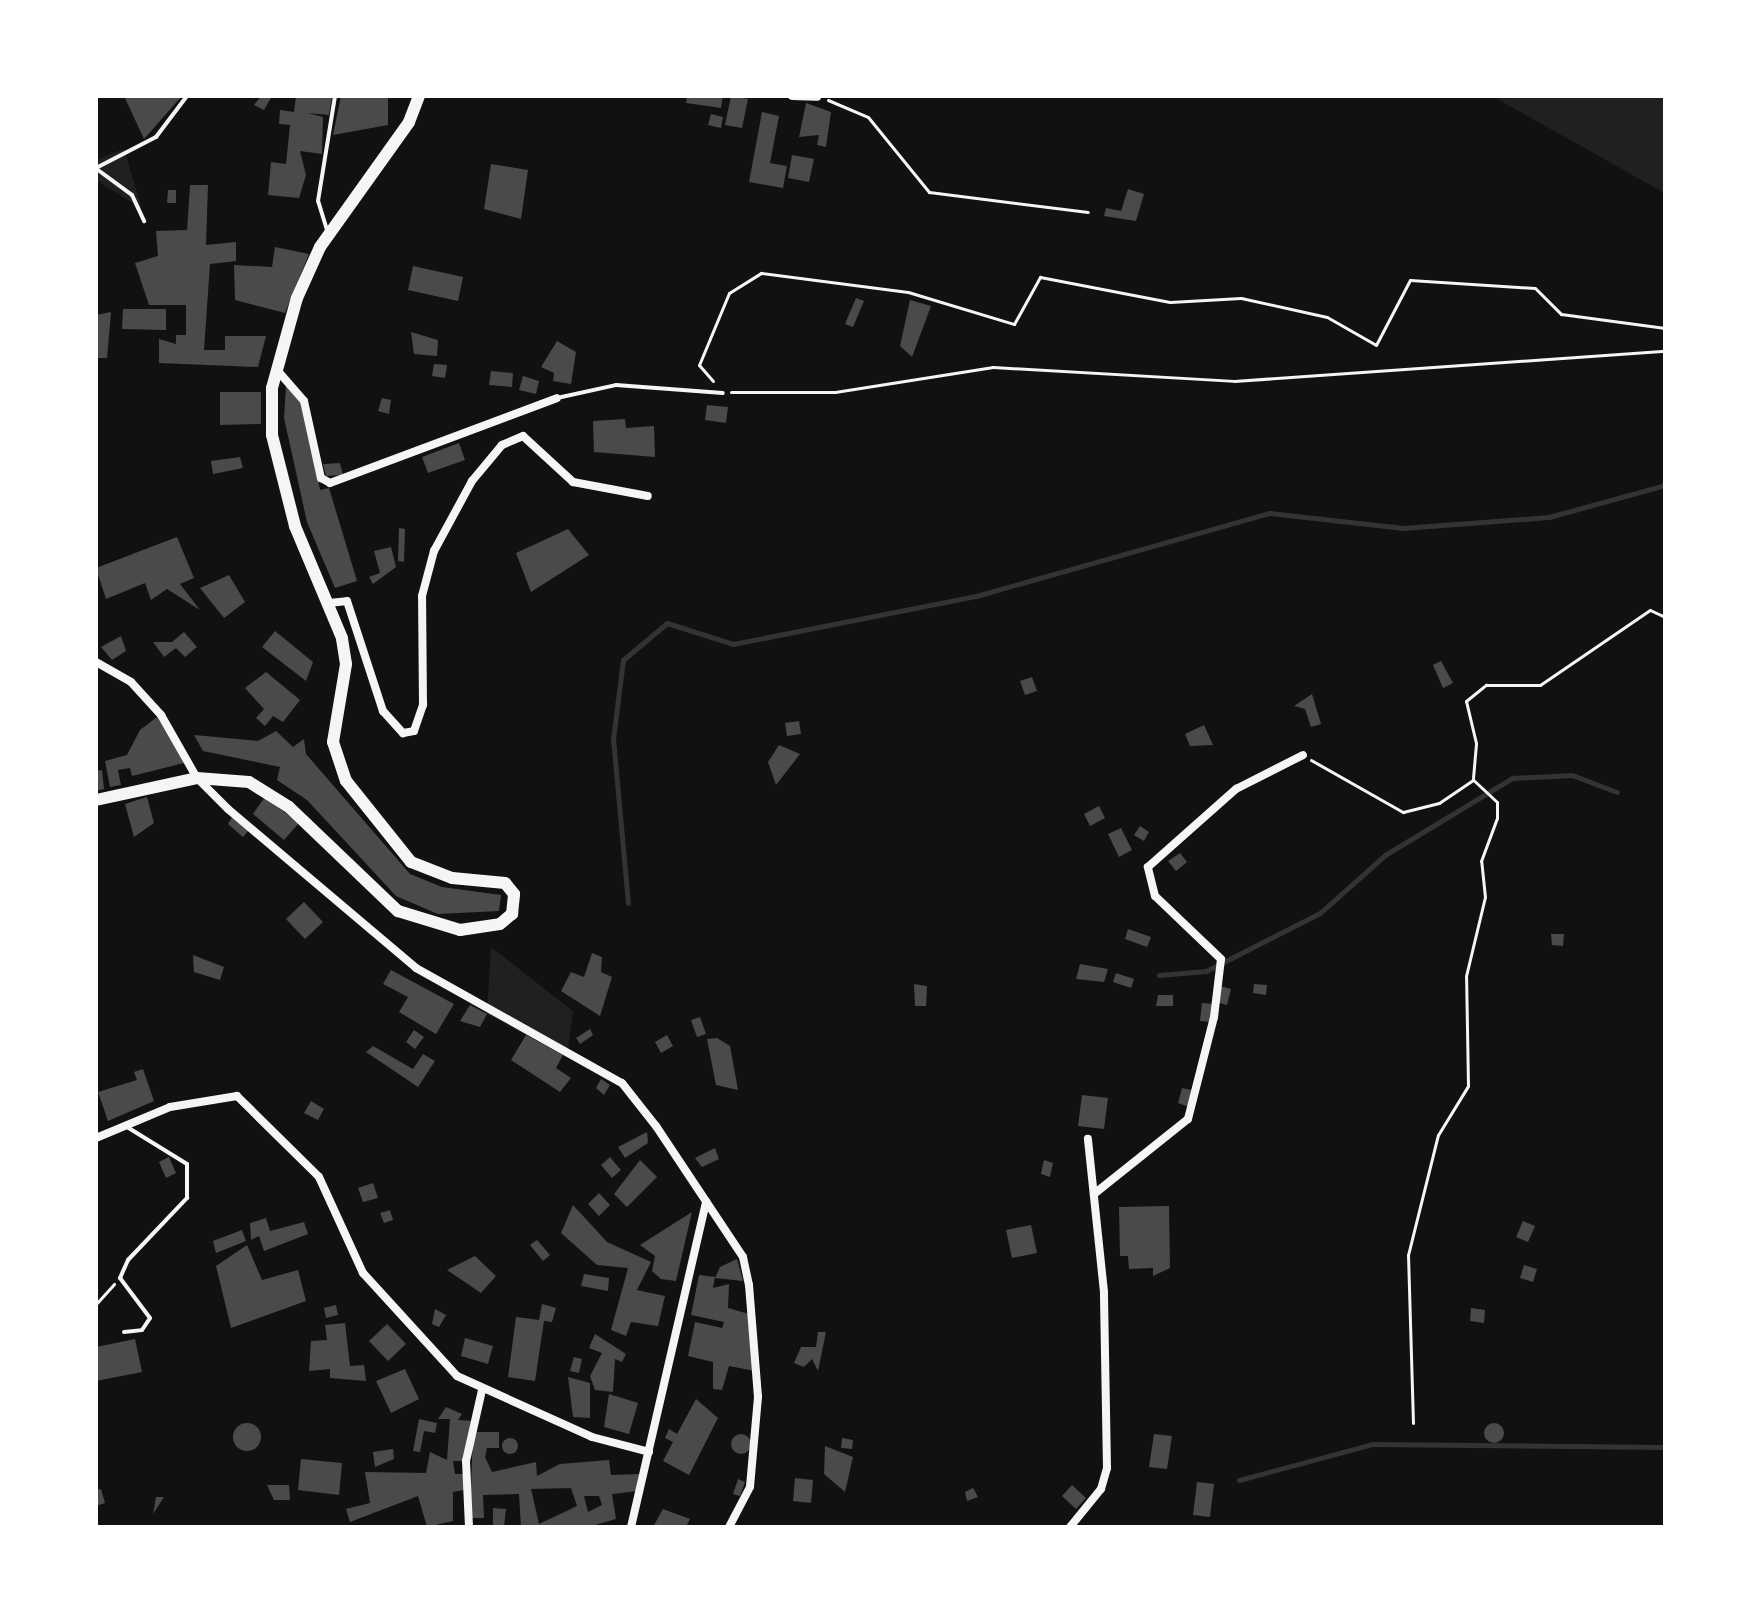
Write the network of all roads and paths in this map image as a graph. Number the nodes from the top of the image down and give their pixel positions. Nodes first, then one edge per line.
1 (187, 96) edge
2 (335, 96) edge
3 (419, 96) edge
4 (792, 96) edge
5 (817, 97) edge
6 (97, 169) edge
7 (1088, 212) dead end
8 (144, 221) dead end
9 (330, 233) junction
10 (1665, 328) edge
11 (1665, 351) edge
12 (277, 370) junction
13 (723, 393) junction
14 (557, 398) joint
15 (648, 496) dead end
16 (329, 603) junction
17 (1665, 617) edge
18 (96, 662) edge
19 (1303, 755) joint
20 (197, 778) junction
21 (1473, 780) junction
22 (96, 800) edge
23 (125, 1126) junction
24 (96, 1138) edge
25 (1088, 1139) dead end
26 (1094, 1194) junction
27 (706, 1202) junction
28 (120, 1278) junction
29 (96, 1304) edge
30 (124, 1332) dead end
31 (482, 1390) junction
32 (1413, 1423) dead end
33 (649, 1452) junction
34 (469, 1527) edge
35 (631, 1527) edge
36 (729, 1527) edge
37 (1070, 1527) edge

1 - 6 lane
2 - 9 lane
3 - 9 main road
4 - 5 street
5 - 7 path
6 - 8 lane
9 - 12 main road
10 - 13 path
11 - 13 path
12 - 14 street
12 - 16 main road
13 - 14 lane
15 - 16 street
16 - 20 main road
17 - 21 path
18 - 20 street
19 - 21 path
19 - 26 street
20 - 22 main road
20 - 27 street
21 - 32 path
23 - 24 street
23 - 28 lane
23 - 31 street
25 - 26 street
26 - 37 street
27 - 33 street
27 - 36 street
28 - 29 path
28 - 30 lane
31 - 33 street
31 - 34 street
33 - 35 street

